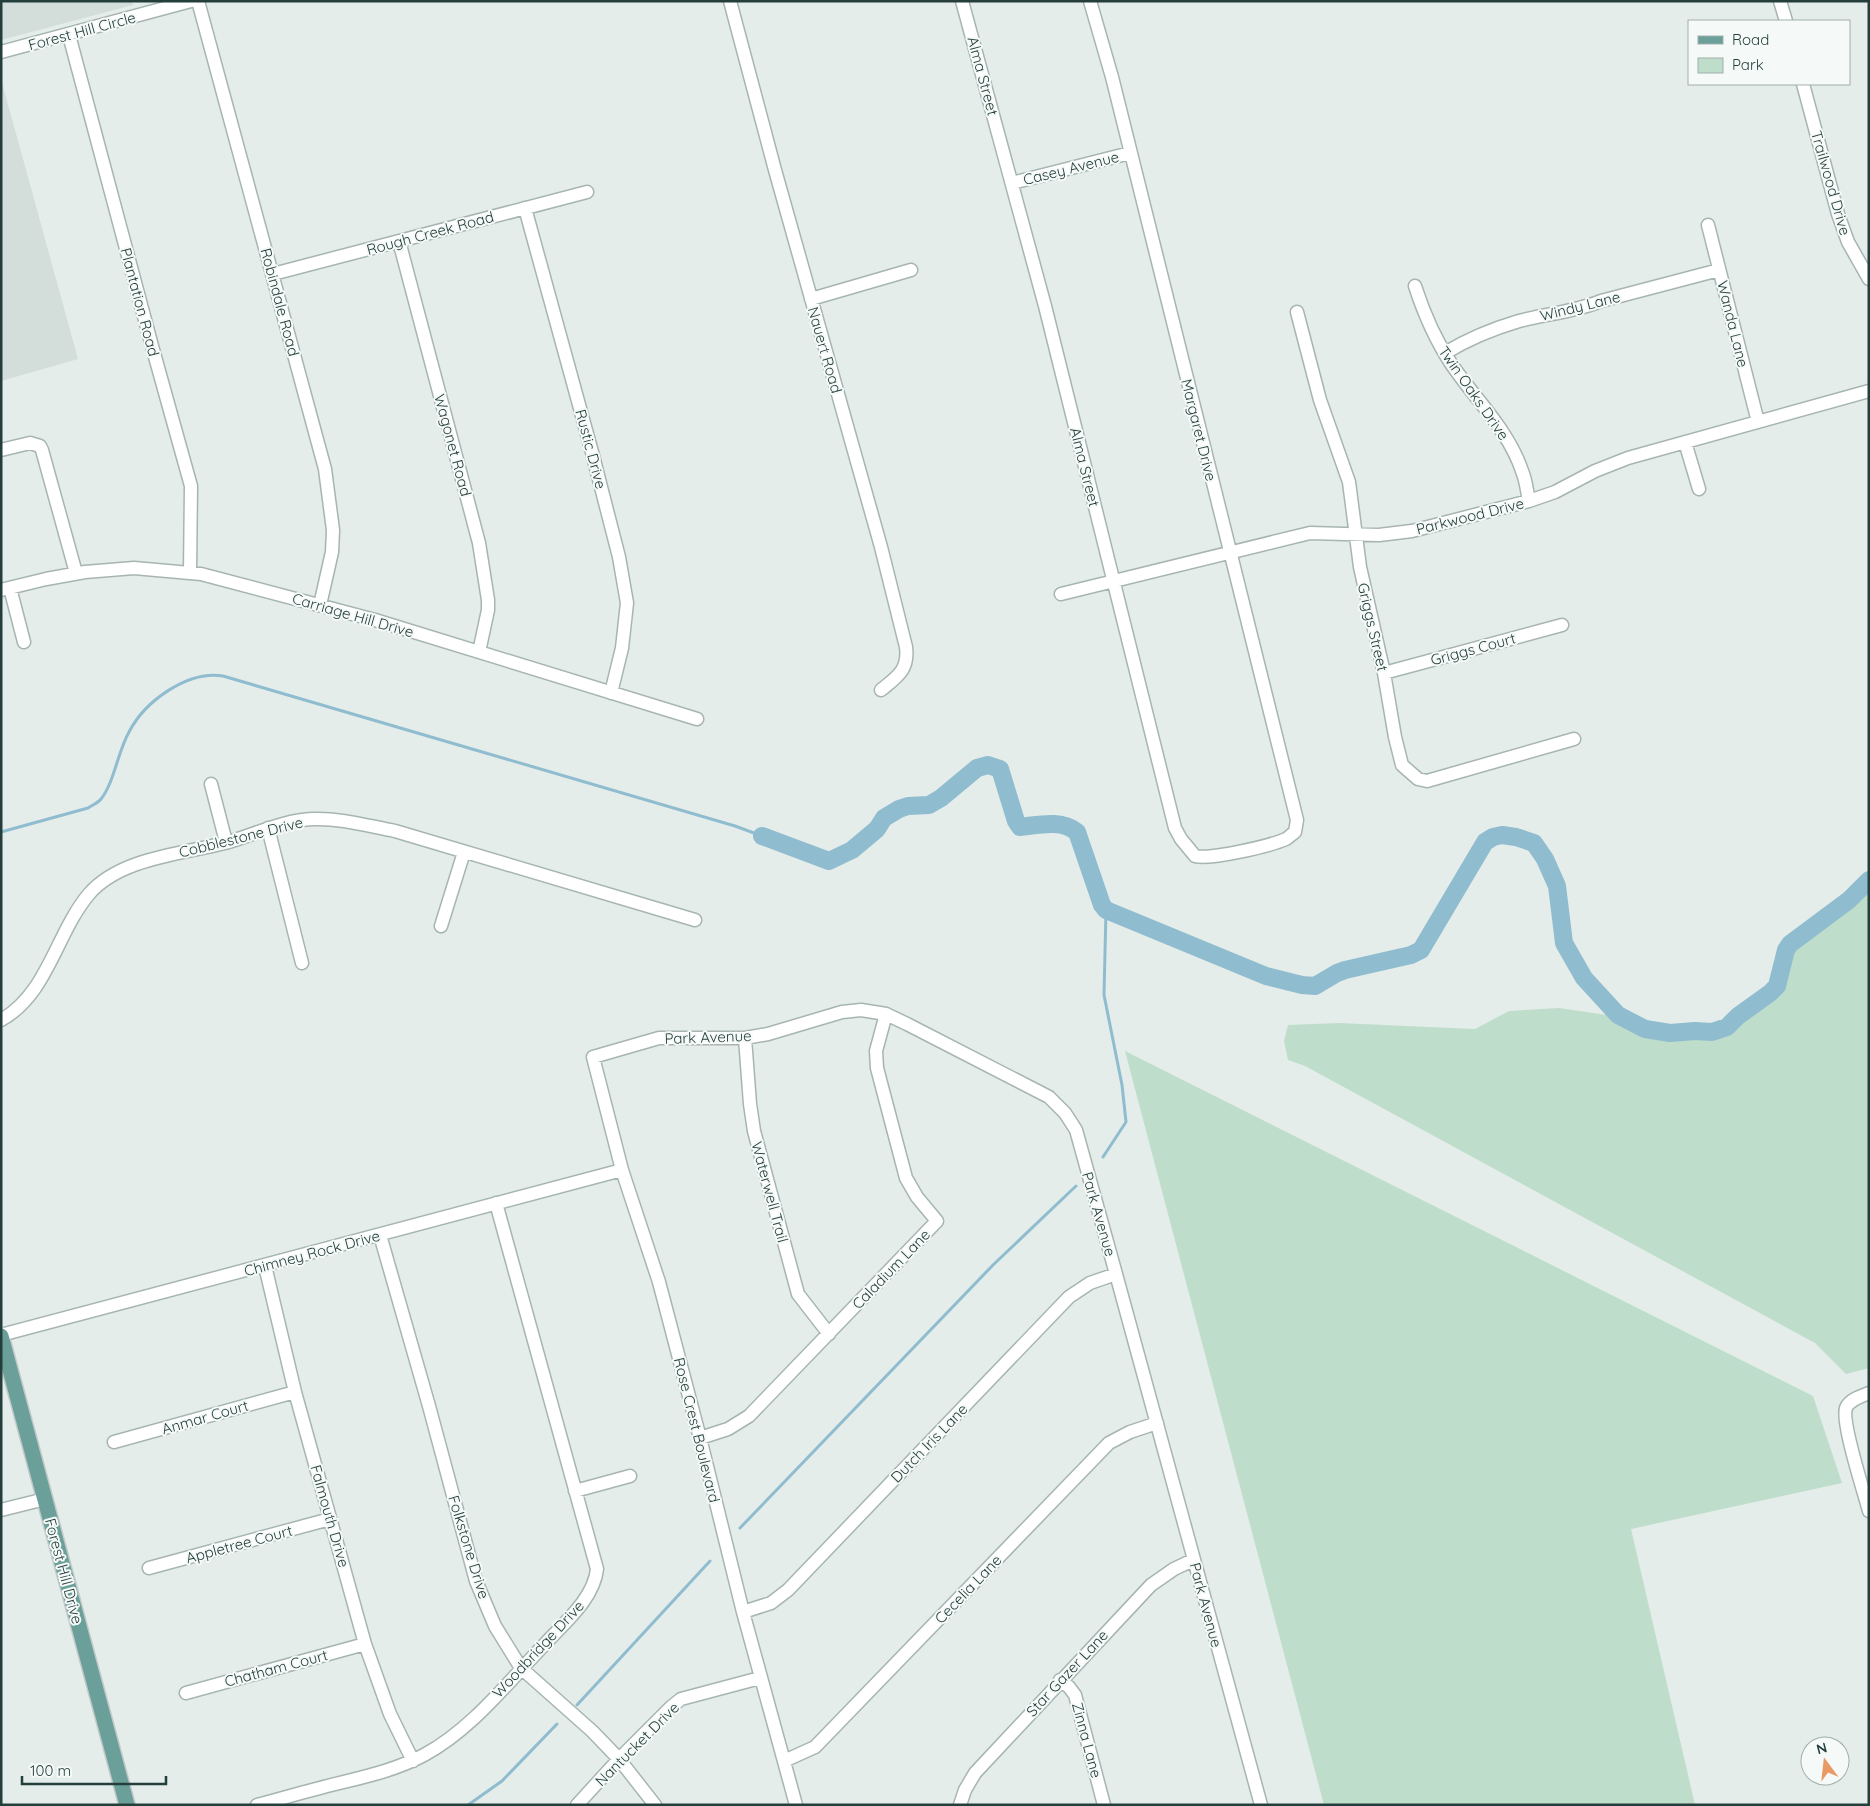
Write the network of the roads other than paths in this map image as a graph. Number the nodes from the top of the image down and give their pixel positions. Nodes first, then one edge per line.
1 (191, 1) edge
2 (198, 1) edge
3 (730, 1) edge
4 (962, 1) edge
5 (1090, 1) edge
6 (1780, 1) edge
7 (1786, 20) edge
8 (69, 34) junction
9 (1, 52) edge
10 (1803, 85) edge
11 (1130, 153) junction
12 (1012, 183) junction
13 (587, 192) dead end
14 (525, 208) junction
15 (1708, 225) dead end
16 (399, 241) junction
17 (911, 270) dead end
18 (1720, 270) junction
19 (273, 274) junction
20 (1869, 279) edge
21 (1414, 286) dead end
22 (811, 299) junction
23 (1297, 312) dead end
24 (1445, 353) junction
25 (1869, 391) edge
26 (1758, 422) junction
27 (1685, 442) junction
28 (1, 450) edge
29 (1699, 489) dead end
30 (1529, 501) junction
31 (1356, 536) junction
32 (1230, 552) junction
33 (190, 572) junction
34 (76, 573) junction
35 (1114, 582) junction
36 (5, 589) edge
37 (1061, 594) dead end
38 (320, 605) junction
39 (1562, 624) dead end
40 (24, 642) dead end
41 (479, 652) junction
42 (1384, 673) junction
43 (881, 690) dead end
44 (611, 692) junction
45 (697, 719) dead end
46 (1574, 739) dead end
47 (211, 784) dead end
48 (268, 828) junction
49 (226, 842) junction
50 (1270, 844) joint
51 (464, 852) junction
52 (695, 920) dead end
53 (441, 926) dead end
54 (302, 963) dead end
55 (886, 1014) junction
56 (1, 1020) edge
57 (745, 1038) junction
58 (593, 1057) joint
59 (622, 1170) junction
60 (496, 1203) junction
61 (380, 1235) junction
62 (265, 1266) junction
63 (1116, 1274) junction
64 (829, 1334) junction
65 (1, 1336) edge
66 (295, 1392) junction
67 (1869, 1393) edge
68 (1157, 1423) junction
69 (700, 1438) junction
70 (114, 1442) dead end
71 (630, 1476) dead end
72 (576, 1491) junction
73 (45, 1499) junction
74 (1, 1510) edge
75 (1869, 1511) edge
76 (330, 1519) junction
77 (1193, 1560) junction
78 (149, 1568) dead end
79 (743, 1612) junction
80 (365, 1644) junction
81 (521, 1668) junction
82 (760, 1678) junction
83 (1060, 1680) junction
84 (186, 1692) dead end
85 (619, 1759) junction
86 (413, 1761) junction
87 (784, 1761) junction
88 (127, 1805) edge
89 (257, 1805) edge
90 (577, 1805) edge
91 (655, 1805) edge
92 (796, 1805) edge
93 (960, 1805) edge
94 (1104, 1805) edge
95 (1261, 1805) edge

1 - 8 street, Forest Hill Circle
2 - 19 street, Robindale Road
3 - 22 street, Nauert Road
4 - 12 street, Alma Street
5 - 11 street, Margaret Drive
6 - 7 street
8 - 9 street, Forest Hill Circle
8 - 33 street, Plantation Road
10 - 20 street, Trailwood Drive
11 - 12 street, Casey Avenue
11 - 32 street, Margaret Drive
12 - 35 street, Alma Street
13 - 14 street, Rough Creek Road
14 - 16 street, Rough Creek Road
14 - 44 street, Rustic Drive
15 - 18 street, Wanda Lane
16 - 19 street, Rough Creek Road
16 - 41 street, Wagonet Road
17 - 22 street
18 - 24 street, Windy Lane
18 - 26 street, Wanda Lane
19 - 38 street, Robindale Road
21 - 24 street, Twin Oaks Drive
22 - 43 street, Nauert Road
23 - 31 street, Griggs Street
24 - 30 street, Twin Oaks Drive
25 - 26 street, Parkwood Drive
26 - 27 street, Parkwood Drive
27 - 29 street
27 - 30 street, Parkwood Drive
28 - 34 street
30 - 31 street, Parkwood Drive
31 - 32 street, Parkwood Drive
31 - 42 street, Griggs Street
32 - 35 street, Parkwood Drive
32 - 50 street, Margaret Drive
33 - 34 street, Carriage Hill Drive
33 - 38 street, Carriage Hill Drive
34 - 36 street, Carriage Hill Drive
35 - 37 street, Parkwood Drive
35 - 50 street, Alma Street
36 - 40 street
38 - 41 street, Carriage Hill Drive
39 - 42 street, Griggs Court
41 - 44 street, Carriage Hill Drive
42 - 46 street, Griggs Street
44 - 45 street, Carriage Hill Drive
47 - 49 street
48 - 49 street, Cobblestone Drive
48 - 51 street, Cobblestone Drive
48 - 54 street
49 - 56 street, Cobblestone Drive
51 - 52 street, Cobblestone Drive
51 - 53 street
55 - 57 street, Park Avenue
55 - 63 street, Park Avenue
55 - 64 street, Caladium Lane
57 - 58 street, Park Avenue
57 - 64 street, Waterwell Trail
58 - 59 street, Rose Crest Boulevard
59 - 60 street, Chimney Rock Drive
59 - 69 street, Rose Crest Boulevard
60 - 61 street, Chimney Rock Drive
60 - 72 street, Woodbridge Drive
61 - 62 street, Chimney Rock Drive
61 - 81 street, Folkstone Drive
62 - 65 street, Chimney Rock Drive
62 - 66 street, Falmouth Drive
63 - 68 street, Park Avenue
63 - 79 street, Dutch Iris Lane
64 - 69 street, Caladium Lane
65 - 73 main road, Forest Hill Drive
66 - 70 street, Anmar Court
66 - 76 street, Falmouth Drive
67 - 75 street
68 - 77 street, Park Avenue
68 - 87 street, Cecelia Lane
69 - 79 street, Rose Crest Boulevard
71 - 72 street
72 - 81 street, Woodbridge Drive
73 - 74 street
73 - 88 main road, Forest Hill Drive
76 - 78 street, Appletree Court
76 - 80 street, Falmouth Drive
77 - 83 street, Star Gazer Lane
77 - 95 street, Park Avenue
79 - 82 street, Rose Crest Boulevard
80 - 84 street, Chatham Court
80 - 86 street, Falmouth Drive
81 - 85 street, Folkstone Drive
81 - 86 street, Woodbridge Drive
82 - 85 street, Nantucket Drive
82 - 87 street, Rose Crest Boulevard
83 - 93 street, Star Gazer Lane
83 - 94 street, Zinna Lane
85 - 90 street, Nantucket Drive
85 - 91 street, Folkstone Drive
86 - 89 street, Woodbridge Drive
87 - 92 street, Rose Crest Boulevard

